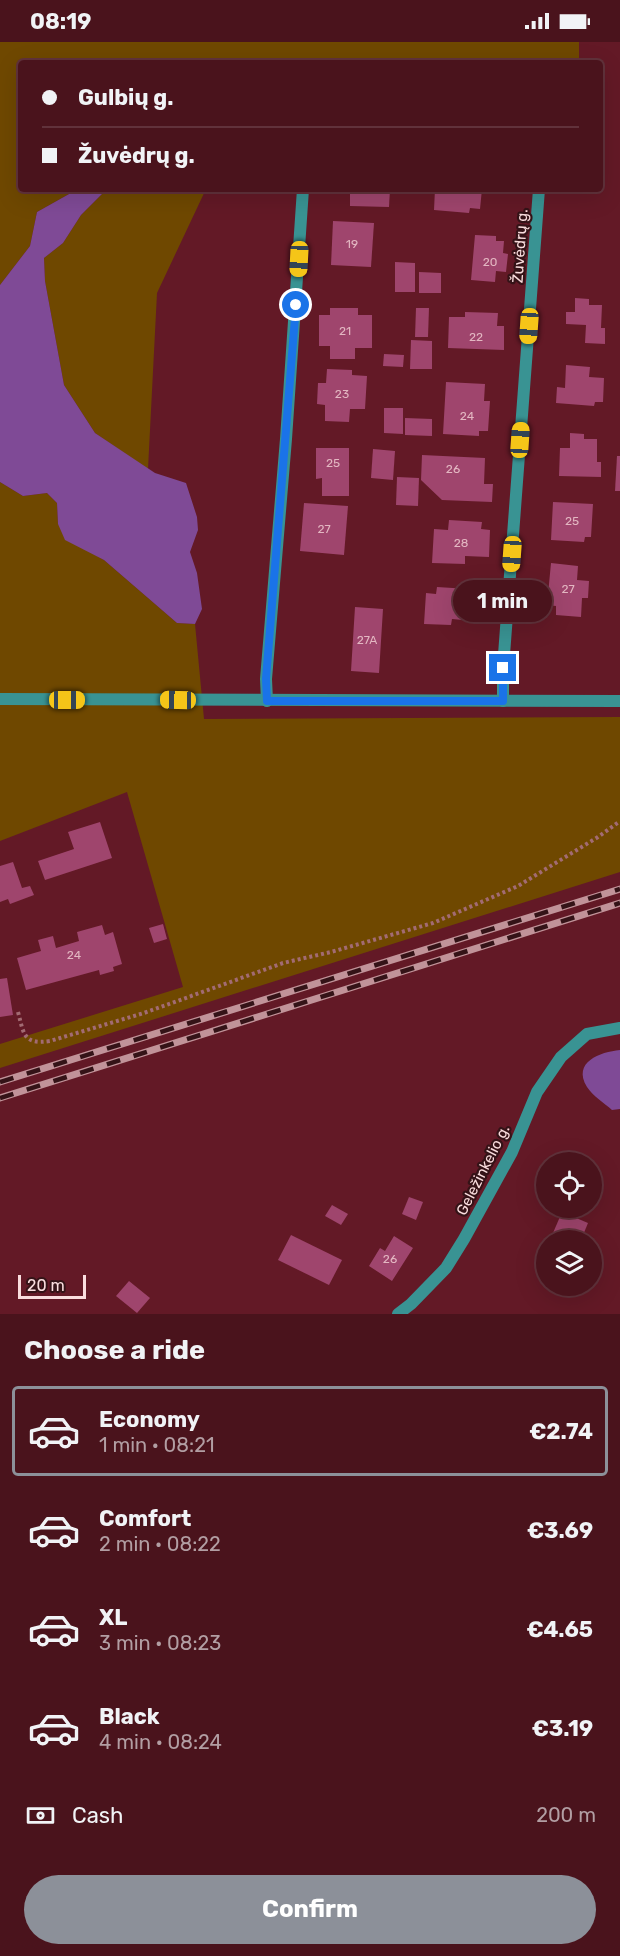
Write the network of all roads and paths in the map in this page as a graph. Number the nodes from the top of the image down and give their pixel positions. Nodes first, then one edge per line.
1 (303, 192) edge
2 (539, 192) edge
3 (0, 699) edge
4 (620, 700) edge
5 (267, 701) junction
6 (503, 701) junction
7 (620, 821) edge
8 (18, 1012) dead end
9 (620, 1028) edge
10 (398, 1314) edge

1 - 5 street
2 - 6 street, Žuvėdrų g.
3 - 5 street
4 - 6 street
5 - 6 street
7 - 8 path
9 - 10 street, Geležinkelio g.

